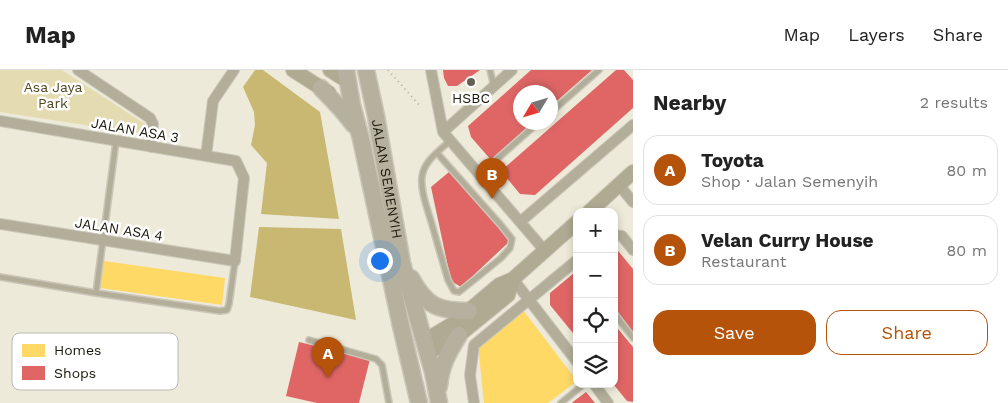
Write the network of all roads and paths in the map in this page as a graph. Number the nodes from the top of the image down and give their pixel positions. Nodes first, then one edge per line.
1 (78, 70) edge
2 (234, 70) edge
3 (293, 70) edge
4 (330, 70) edge
5 (366, 70) edge
6 (388, 70) edge
7 (431, 70) edge
8 (490, 70) edge
9 (512, 70) edge
10 (599, 70) edge
11 (494, 86) junction
12 (352, 87) edge
13 (321, 88) junction
14 (558, 105) edge
15 (421, 107) dead end
16 (376, 116) junction
17 (0, 121) edge
18 (633, 125) edge
19 (530, 130) edge
20 (443, 132) junction
21 (361, 139) junction
22 (450, 140) junction
23 (116, 141) junction
24 (151, 147) junction
25 (437, 153) junction
26 (206, 156) junction
27 (633, 172) edge
28 (480, 174) junction
29 (619, 185) junction
30 (633, 202) edge
31 (593, 208) edge
32 (520, 222) junction
33 (0, 224) edge
34 (573, 226) edge
35 (618, 236) edge
36 (103, 240) junction
37 (633, 250) edge
38 (545, 251) junction
39 (235, 261) junction
40 (402, 263) junction
41 (573, 265) edge
42 (0, 277) edge
43 (513, 279) junction
44 (96, 293) junction
45 (529, 300) junction
46 (469, 311) junction
47 (618, 318) edge
48 (400, 326) junction
49 (458, 335) junction
50 (633, 338) edge
51 (309, 340) dead end
52 (424, 347) junction
53 (573, 357) edge
54 (410, 370) junction
55 (579, 388) edge
56 (597, 388) edge
57 (389, 403) edge
58 (419, 403) edge
59 (439, 403) edge
60 (474, 403) edge
61 (561, 403) edge
62 (608, 403) edge

1 - 24 street
2 - 26 street
3 - 13 street
4 - 12 street
5 - 12 main road
5 - 16 main road, JALAN SEMENYIH
6 - 15 path
7 - 20 street
8 - 11 lane
9 - 11 street
10 - 14 lane
11 - 20 street
12 - 13 street
12 - 16 main road
12 - 21 main road, JALAN SEMENYIH
13 - 21 main road
16 - 40 main road, JALAN SEMENYIH
17 - 23 street, JALAN ASA 3
18 - 32 street
19 - 28 lane
20 - 22 street
21 - 48 main road, JALAN SEMENYIH
22 - 25 lane
22 - 28 street
23 - 24 street, JALAN ASA 3
23 - 36 lane
24 - 26 street, JALAN ASA 3
25 - 25 lane
26 - 39 street, JALAN ASA 3
27 - 29 street
28 - 32 street
29 - 30 street
29 - 31 street
32 - 38 street
33 - 36 street, JALAN ASA 4
34 - 38 street
35 - 37 street
36 - 39 street, JALAN ASA 4
36 - 44 lane
38 - 43 street
39 - 44 lane
40 - 46 main road
40 - 52 main road, JALAN SEMENYIH
41 - 45 street
42 - 44 lane
43 - 45 street
43 - 46 street
43 - 49 street
45 - 53 street
45 - 60 street
46 - 52 street
47 - 50 lane
48 - 52 main road
48 - 54 main road, JALAN SEMENYIH
49 - 52 street
49 - 59 main road
51 - 57 lane
52 - 54 main road
52 - 59 main road, JALAN SEMENYIH
54 - 58 main road, JALAN SEMENYIH
55 - 61 lane
56 - 62 street

